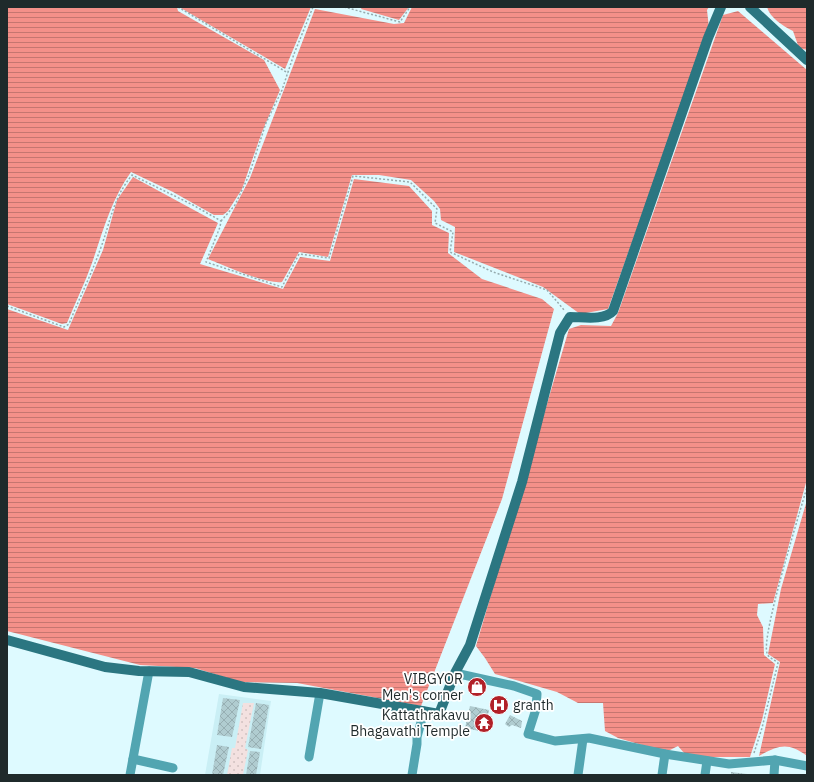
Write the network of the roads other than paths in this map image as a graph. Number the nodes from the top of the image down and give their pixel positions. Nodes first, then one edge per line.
1 (721, 7) edge
2 (750, 7) edge
3 (807, 60) edge
4 (7, 640) edge
5 (150, 671) junction
6 (455, 673) junction
7 (320, 693) junction
8 (424, 711) junction
9 (583, 739) junction
10 (665, 754) junction
11 (309, 757) dead end
12 (133, 759) junction
13 (776, 760) junction
14 (706, 761) junction
15 (807, 766) edge
16 (173, 768) dead end
17 (130, 775) edge
18 (412, 775) edge
19 (578, 775) edge
20 (662, 775) edge
21 (705, 775) edge
22 (774, 775) edge

1 - 6 street
2 - 3 street
4 - 5 street
5 - 7 street
5 - 12 street
6 - 8 street
6 - 9 street
7 - 8 street
7 - 11 street
8 - 18 street
9 - 10 street
9 - 19 street
10 - 14 street
10 - 20 street
12 - 16 street
12 - 17 street
13 - 14 street
13 - 15 street
13 - 22 street
14 - 21 street

